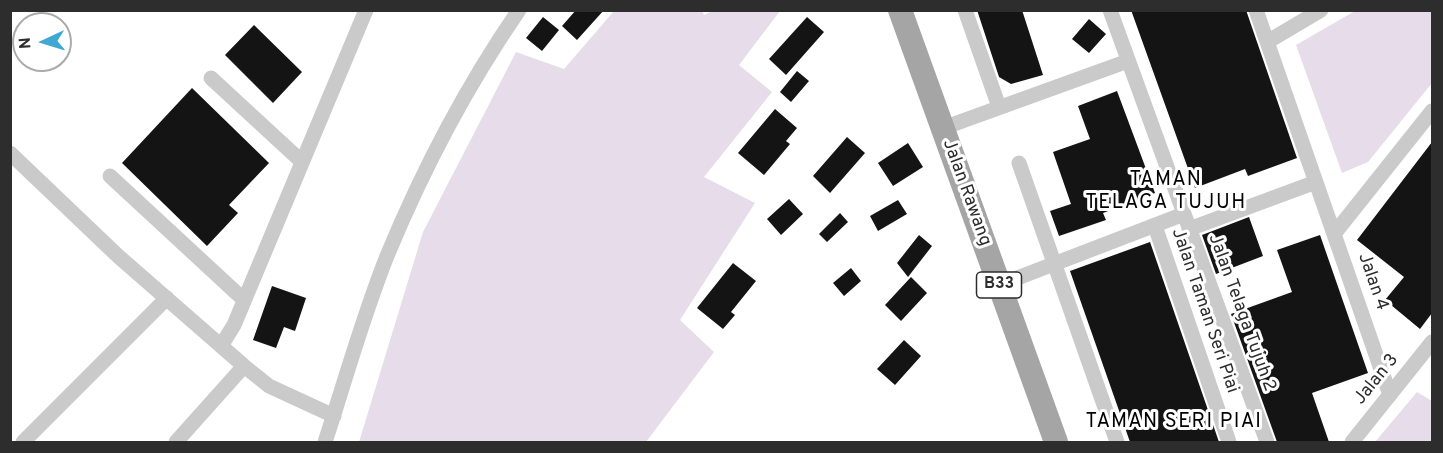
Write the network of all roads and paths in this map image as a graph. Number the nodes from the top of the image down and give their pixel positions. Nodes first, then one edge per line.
1 (366, 10) edge
2 (519, 10) edge
3 (900, 10) edge
4 (965, 10) edge
5 (1110, 10) edge
6 (1256, 10) edge
7 (1321, 10) edge
8 (1267, 42) junction
9 (1128, 61) junction
10 (211, 78) dead end
11 (999, 107) junction
12 (1432, 111) edge
13 (943, 128) junction
14 (10, 153) edge
15 (301, 161) junction
16 (1019, 164) dead end
17 (110, 176) dead end
18 (1316, 182) junction
19 (1187, 221) junction
20 (1155, 226) junction
21 (1334, 234) junction
22 (1054, 264) junction
23 (999, 285) junction
24 (167, 298) junction
25 (243, 299) junction
26 (1432, 342) edge
27 (221, 345) junction
28 (244, 366) junction
29 (1390, 395) junction
30 (334, 416) junction
31 (23, 442) edge
32 (176, 442) edge
33 (326, 442) edge
34 (1056, 442) edge
35 (1117, 442) edge
36 (1229, 442) edge
37 (1267, 442) edge
38 (1352, 442) edge

1 - 15 street
2 - 30 street
3 - 13 main road, Jalan Rawang / B33
4 - 11 street
5 - 9 street, Jalan Telaga Tujuh 2
6 - 8 street, Jalan 4
7 - 8 street
8 - 18 street, Jalan 4
9 - 11 street
9 - 19 street, Jalan Telaga Tujuh 2
10 - 15 street
11 - 13 street
12 - 21 street
13 - 23 main road, Jalan Rawang / B33
14 - 24 street
15 - 25 street
16 - 22 street
17 - 25 street
18 - 19 street
18 - 21 street, Jalan 4
19 - 20 street
19 - 37 street, Jalan Telaga Tujuh 2
20 - 22 street
20 - 36 street, Jalan Taman Seri Piai
21 - 29 street, Jalan 4
22 - 23 street
22 - 35 street
23 - 34 main road, Jalan Rawang / B33
24 - 27 street
24 - 31 street
25 - 27 street
26 - 29 street, Jalan 3
27 - 28 street
28 - 30 street
28 - 32 street
29 - 38 street, Jalan 3
30 - 33 street

